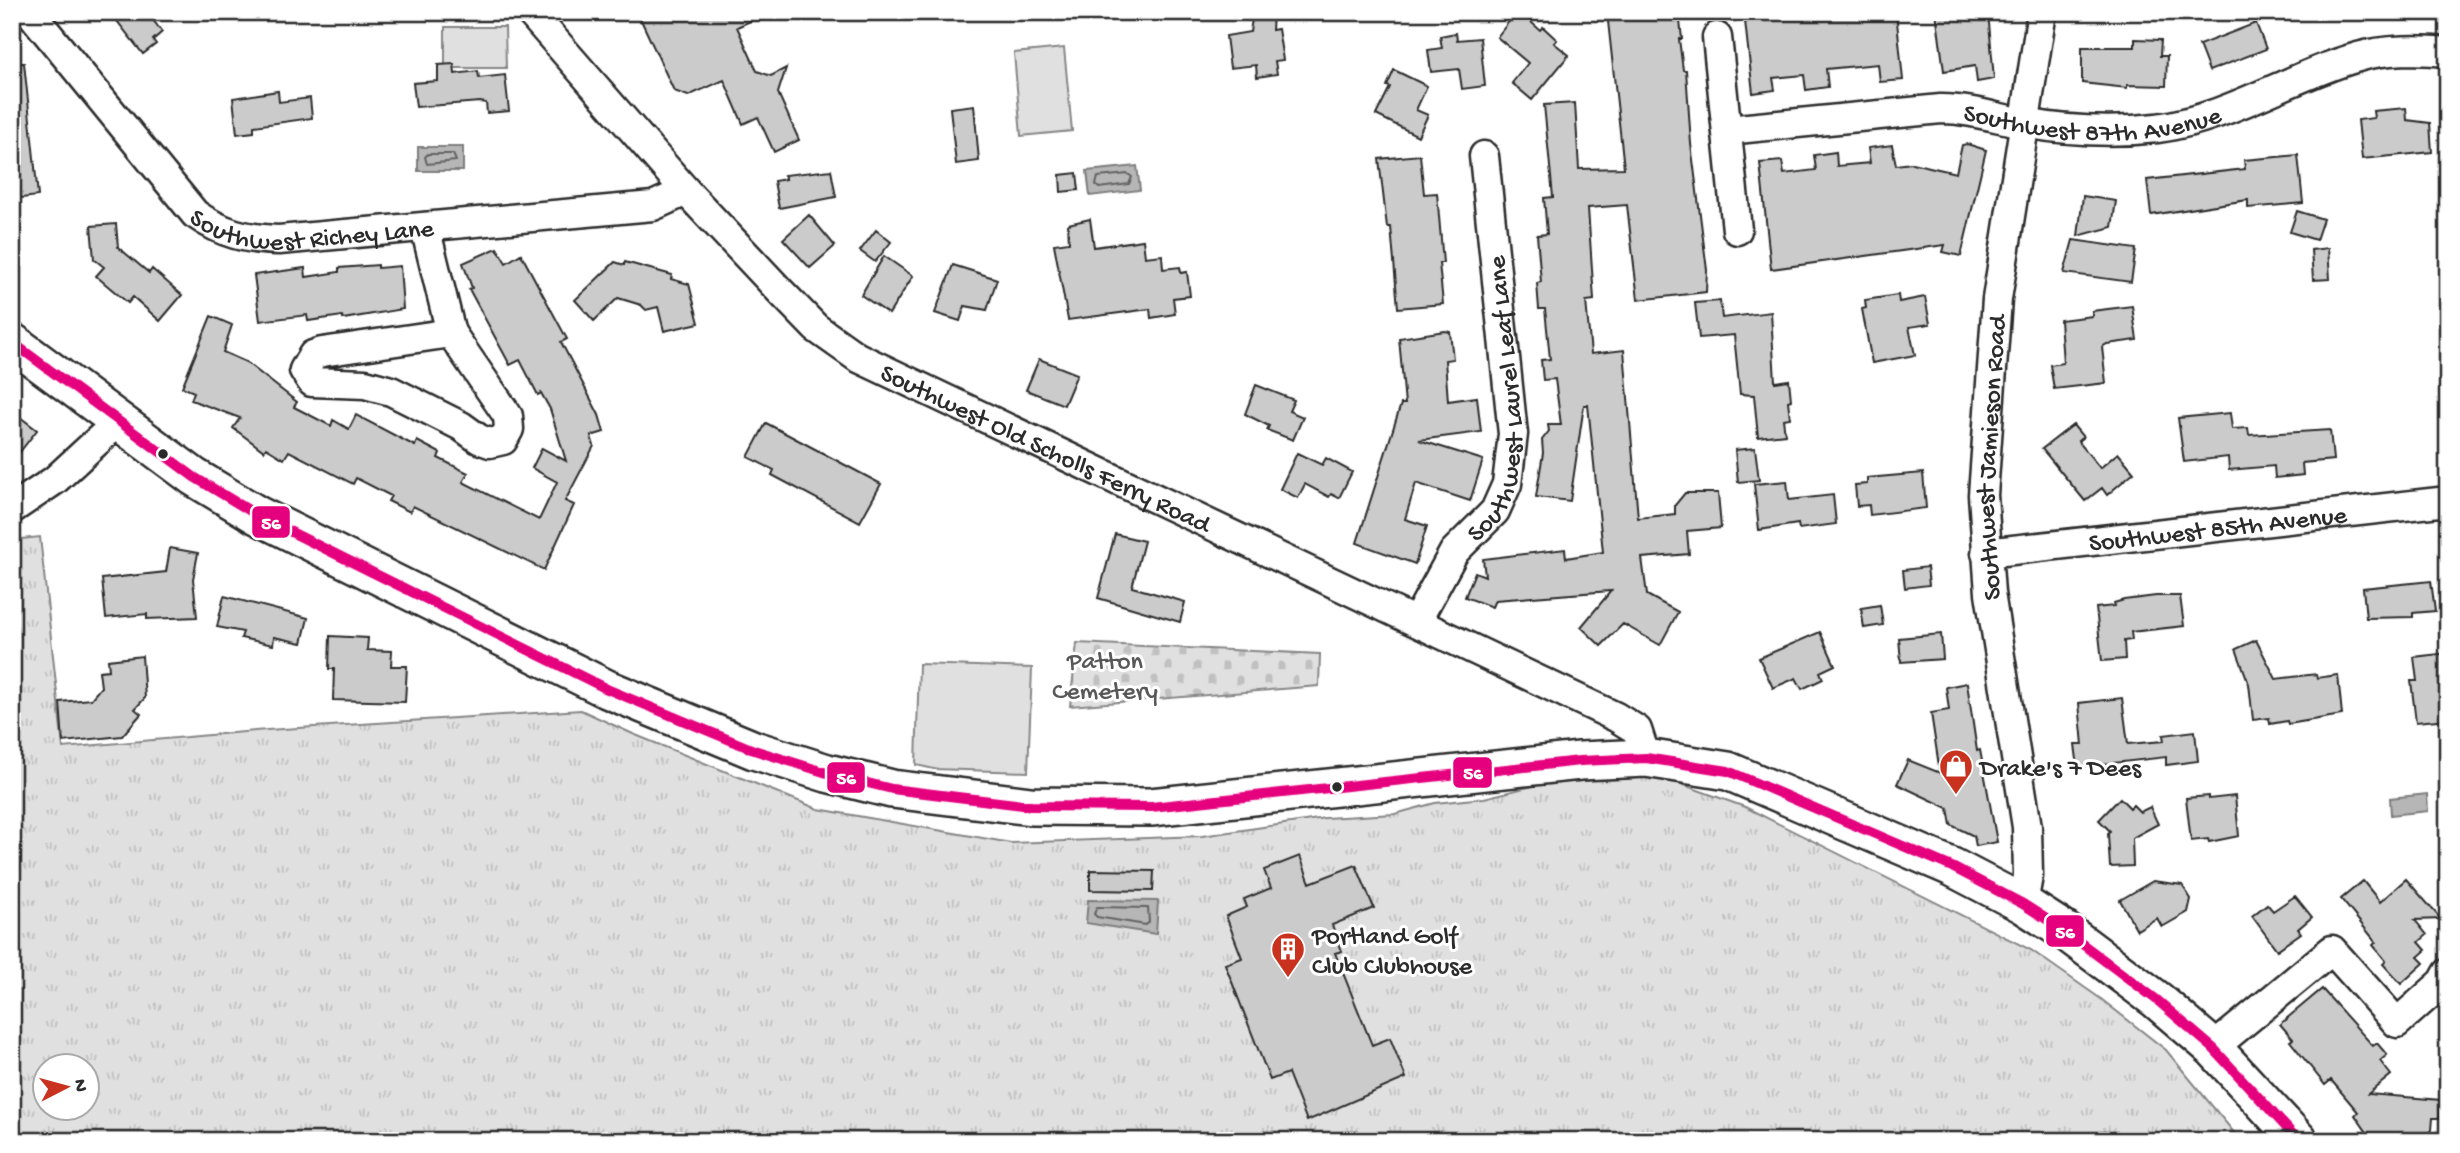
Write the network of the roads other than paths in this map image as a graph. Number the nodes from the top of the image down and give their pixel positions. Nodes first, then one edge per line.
1 (30, 12) edge
2 (530, 12) edge
3 (2042, 12) edge
4 (1717, 37) dead end
5 (2448, 52) edge
6 (2027, 123) junction
7 (1727, 130) junction
8 (1484, 156) dead end
9 (686, 191) junction
10 (425, 228) junction
11 (1737, 230) dead end
12 (451, 333) junction
13 (12, 342) edge
14 (118, 422) junction
15 (2448, 501) edge
16 (12, 509) edge
17 (1986, 553) junction
18 (1417, 620) junction
19 (1646, 758) junction
20 (2022, 904) junction
21 (2448, 973) edge
22 (2213, 1048) junction
23 (2299, 1141) edge

1 - 10 street, Southwest Richey Lane
2 - 9 street, Southwest Old Scholls Ferry Road
3 - 6 street, Southwest Jamieson Road
4 - 7 street
5 - 6 street, Southwest 87th Avenue
6 - 7 street, Southwest 87th Avenue
6 - 17 street, Southwest Jamieson Road
7 - 11 street
8 - 18 street, Southwest Laurel Leaf Lane
9 - 10 street, Southwest Richey Lane
9 - 18 street, Southwest Old Scholls Ferry Road
10 - 12 street
12 - 12 street
13 - 14 main road
14 - 16 street
14 - 19 main road
15 - 17 street, Southwest 85th Avenue
17 - 20 street, Southwest Jamieson Road
18 - 19 street, Southwest Old Scholls Ferry Road
19 - 20 main road
20 - 22 main road
21 - 22 street
22 - 23 main road

